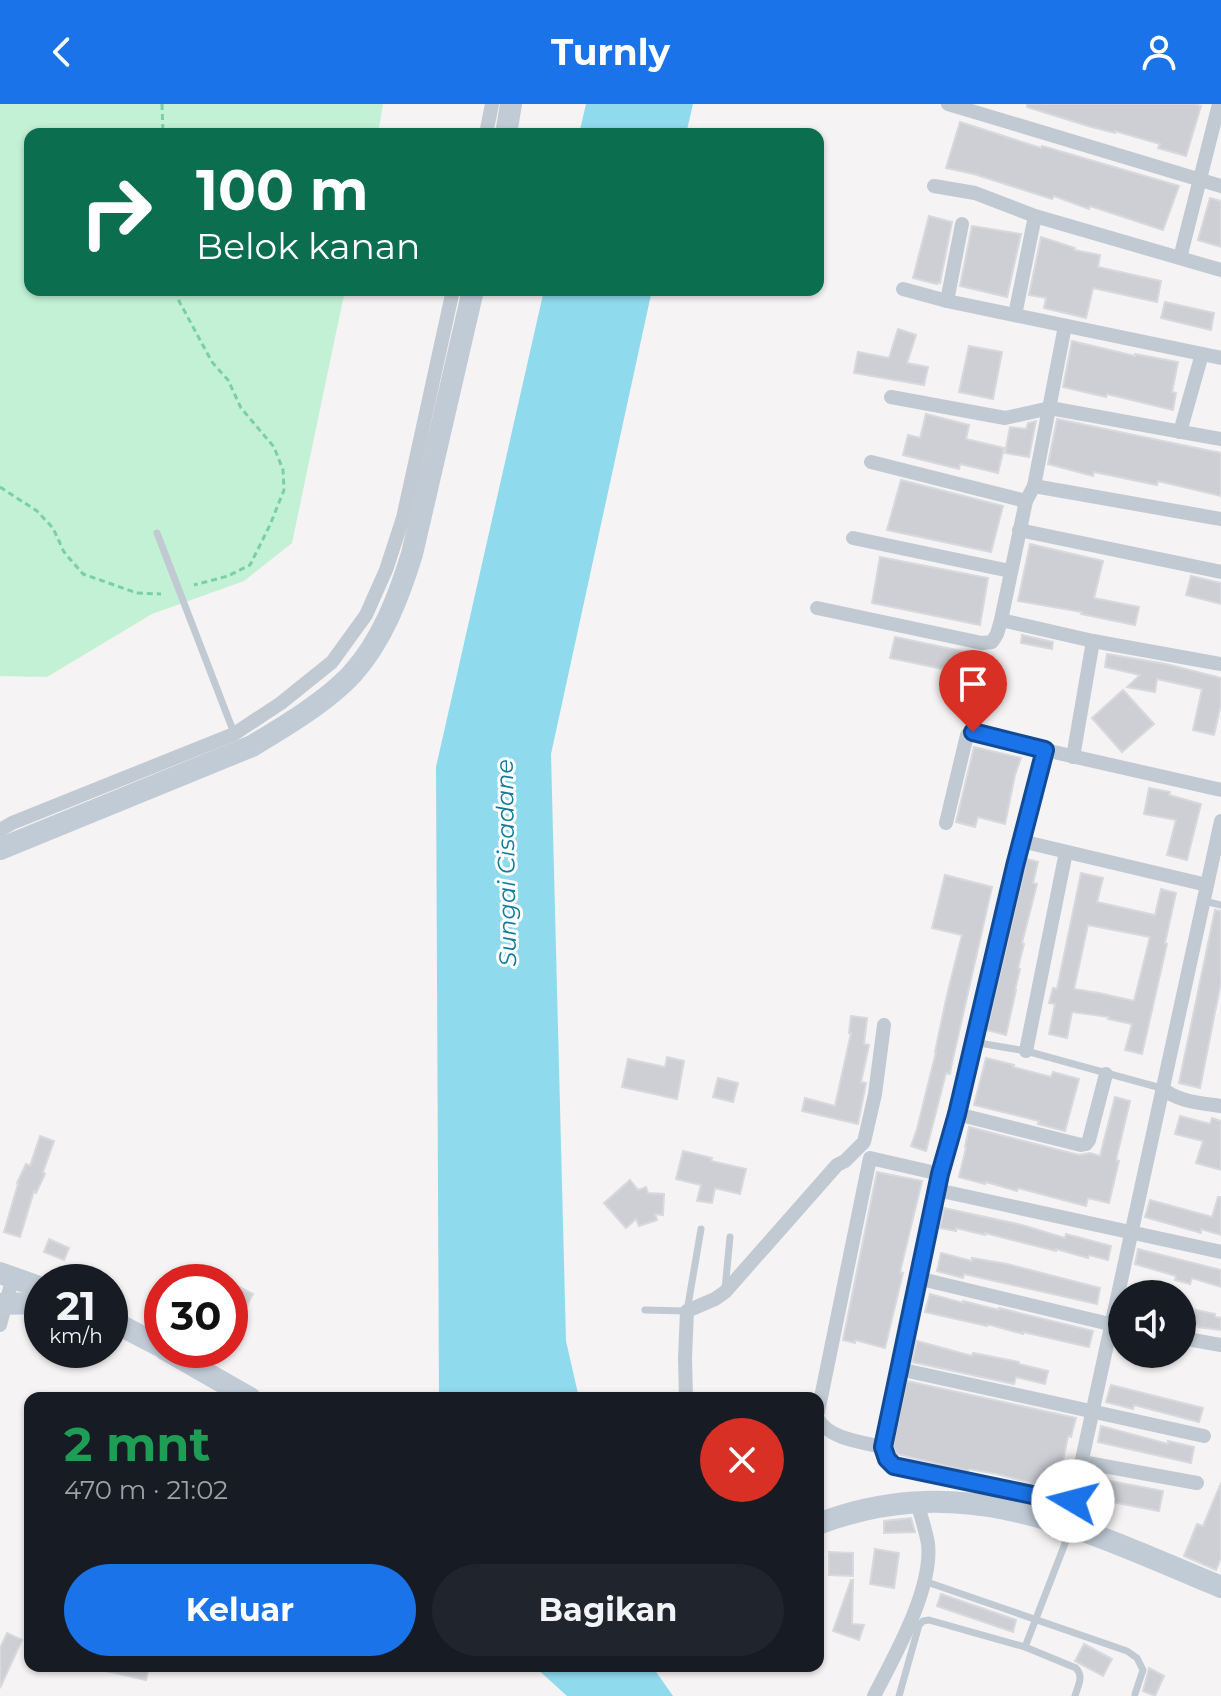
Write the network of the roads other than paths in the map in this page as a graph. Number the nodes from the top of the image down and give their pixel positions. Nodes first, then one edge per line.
1 (492, 104) edge
2 (511, 104) edge
3 (948, 104) edge
4 (1219, 104) edge
5 (487, 128) edge
6 (507, 128) edge
7 (1200, 179) junction
8 (934, 186) dead end
9 (1221, 186) edge
10 (1035, 216) junction
11 (962, 224) dead end
12 (1180, 258) junction
13 (1221, 270) edge
14 (903, 289) dead end
15 (452, 296) edge
16 (472, 296) edge
17 (947, 301) junction
18 (1015, 315) junction
19 (1065, 326) junction
20 (1202, 354) junction
21 (1221, 358) edge
22 (891, 397) dead end
23 (1050, 408) junction
24 (1180, 432) junction
25 (1221, 439) edge
26 (871, 462) dead end
27 (1034, 486) junction
28 (1026, 501) junction
29 (1221, 519) edge
30 (1019, 530) junction
31 (157, 533) dead end
32 (853, 538) dead end
33 (1010, 571) junction
34 (1221, 572) edge
35 (817, 608) dead end
36 (1001, 620) junction
37 (1093, 641) junction
38 (1221, 664) edge
39 (234, 734) junction
40 (1045, 750) junction
41 (1073, 757) junction
42 (1221, 790) edge
43 (1221, 821) edge
44 (946, 823) dead end
45 (0, 830) edge
46 (1021, 841) junction
47 (0, 849) edge
48 (1066, 852) junction
49 (1207, 885) junction
50 (1204, 901) junction
51 (1221, 905) edge
52 (884, 1025) dead end
53 (973, 1042) junction
54 (1026, 1051) junction
55 (1106, 1074) junction
56 (1162, 1088) junction
57 (1221, 1106) edge
58 (957, 1114) junction
59 (940, 1174) junction
60 (937, 1190) junction
61 (701, 1229) dead end
62 (1131, 1231) junction
63 (730, 1237) dead end
64 (1221, 1252) edge
65 (7, 1275) edge
66 (917, 1278) junction
67 (1123, 1280) edge
68 (725, 1292) junction
69 (24, 1307) edge
70 (645, 1310) dead end
71 (2, 1311) edge
72 (687, 1311) junction
73 (1108, 1324) edge
74 (1196, 1341) edge
75 (1221, 1345) edge
76 (1108, 1356) edge
77 (197, 1368) edge
78 (899, 1369) junction
79 (239, 1392) edge
80 (686, 1392) edge
81 (822, 1392) edge
82 (1093, 1411) junction
83 (824, 1428) edge
84 (1204, 1436) dead end
85 (883, 1447) junction
86 (1082, 1462) junction
87 (1197, 1483) dead end
88 (917, 1501) junction
89 (824, 1522) edge
90 (1071, 1526) junction
91 (924, 1581) junction
92 (1219, 1581) edge
93 (1035, 1619) junction
94 (1025, 1647) junction
95 (1135, 1694) dead end
96 (874, 1696) edge
97 (899, 1696) edge
98 (1075, 1696) edge

1 - 5 street
2 - 6 main road
3 - 7 street
4 - 7 street
7 - 9 street
7 - 12 street
8 - 10 street
10 - 12 street
10 - 18 street
11 - 17 street
12 - 13 street
14 - 17 street
15 - 39 street
16 - 47 main road
17 - 18 street
18 - 19 street
19 - 20 street
19 - 23 street
20 - 21 street
20 - 24 street
22 - 23 street
23 - 24 street
23 - 27 street
24 - 25 street
26 - 28 street
27 - 28 street
27 - 29 street
28 - 30 street
30 - 33 street
30 - 34 street
31 - 39 lane
32 - 33 street
33 - 36 street
35 - 36 street
36 - 37 street
37 - 38 street
37 - 41 street
39 - 45 street
40 - 41 street
40 - 44 street
40 - 46 street
41 - 42 street
43 - 49 street
46 - 48 street
46 - 53 street
48 - 49 street
48 - 54 street
49 - 50 street
50 - 51 lane
50 - 56 street
52 - 68 street
53 - 54 lane
53 - 58 street
54 - 55 lane
55 - 56 lane
55 - 58 street
56 - 57 street
56 - 62 street
58 - 59 street
59 - 60 street
59 - 81 street
60 - 62 street
60 - 66 street
61 - 72 lane
62 - 64 street
62 - 67 street
63 - 68 lane
65 - 71 street
66 - 73 street
66 - 78 street
68 - 72 street
69 - 71 main road
70 - 72 lane
72 - 80 street
74 - 75 street
76 - 82 street
77 - 79 main road
78 - 82 street
78 - 85 street
82 - 84 street
82 - 86 street
83 - 85 street
85 - 86 street
86 - 87 street
88 - 89 main road
88 - 90 main road
88 - 91 street
90 - 92 main road
90 - 93 lane
91 - 93 lane
91 - 96 street
93 - 94 lane
93 - 95 lane
94 - 97 lane
94 - 98 lane

